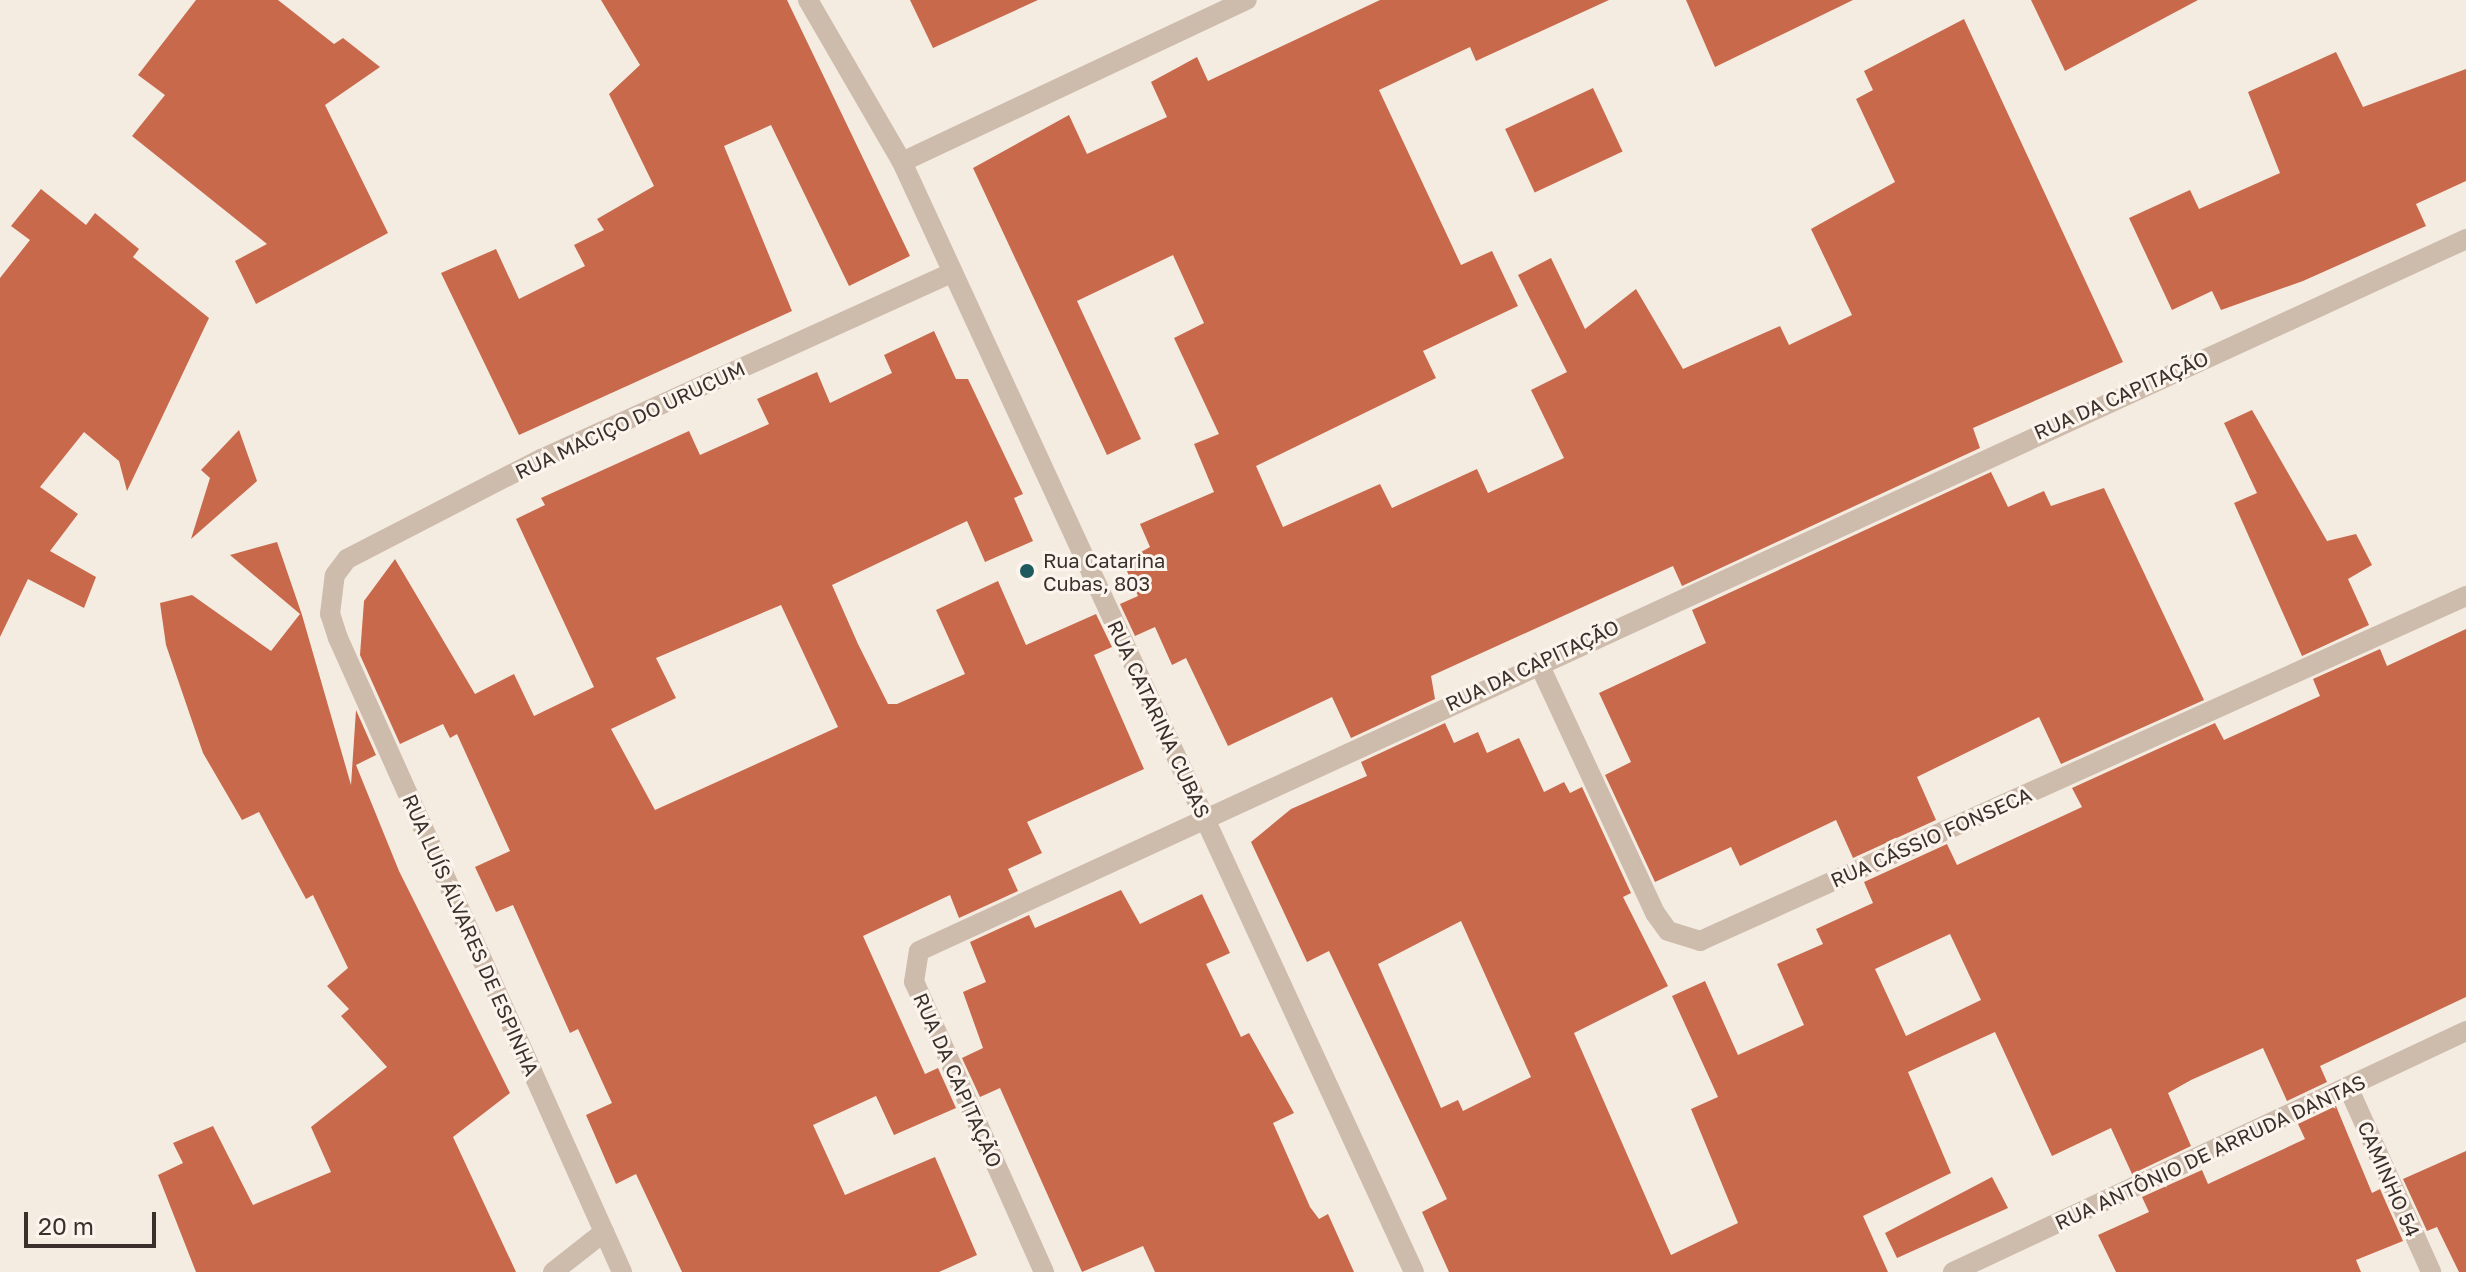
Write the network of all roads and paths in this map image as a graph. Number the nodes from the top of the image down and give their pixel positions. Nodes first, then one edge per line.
1 (808, 0) edge
2 (1247, 0) edge
3 (902, 162) junction
4 (2466, 239) edge
5 (953, 272) junction
6 (331, 595) joint
7 (2466, 596) edge
8 (1538, 662) junction
9 (1205, 816) junction
10 (2466, 1031) edge
11 (2348, 1087) junction
12 (604, 1232) junction
13 (553, 1272) edge
14 (622, 1272) edge
15 (1044, 1272) edge
16 (1414, 1272) edge
17 (1953, 1272) edge
18 (2431, 1272) edge

1 - 3 street, RUA CATARINA CUBAS
2 - 3 street
3 - 5 street, RUA CATARINA CUBAS
4 - 8 street, RUA DA CAPITAÇÃO
5 - 6 street, RUA MACIÇO DO URUCUM
5 - 9 street, RUA CATARINA CUBAS
6 - 12 street, RUA LUÍS ÁLVARES DE ESPINHA
7 - 8 street, RUA CÁSSIO FONSECA
8 - 9 street, RUA DA CAPITAÇÃO
9 - 15 street, RUA DA CAPITAÇÃO
9 - 16 street, RUA CATARINA CUBAS
10 - 11 street, RUA ANTÔNIO DE ARRUDA DANTAS
11 - 17 street, RUA ANTÔNIO DE ARRUDA DANTAS
11 - 18 street, CAMINHO 54
12 - 13 street
12 - 14 street, RUA LUÍS ÁLVARES DE ESPINHA

